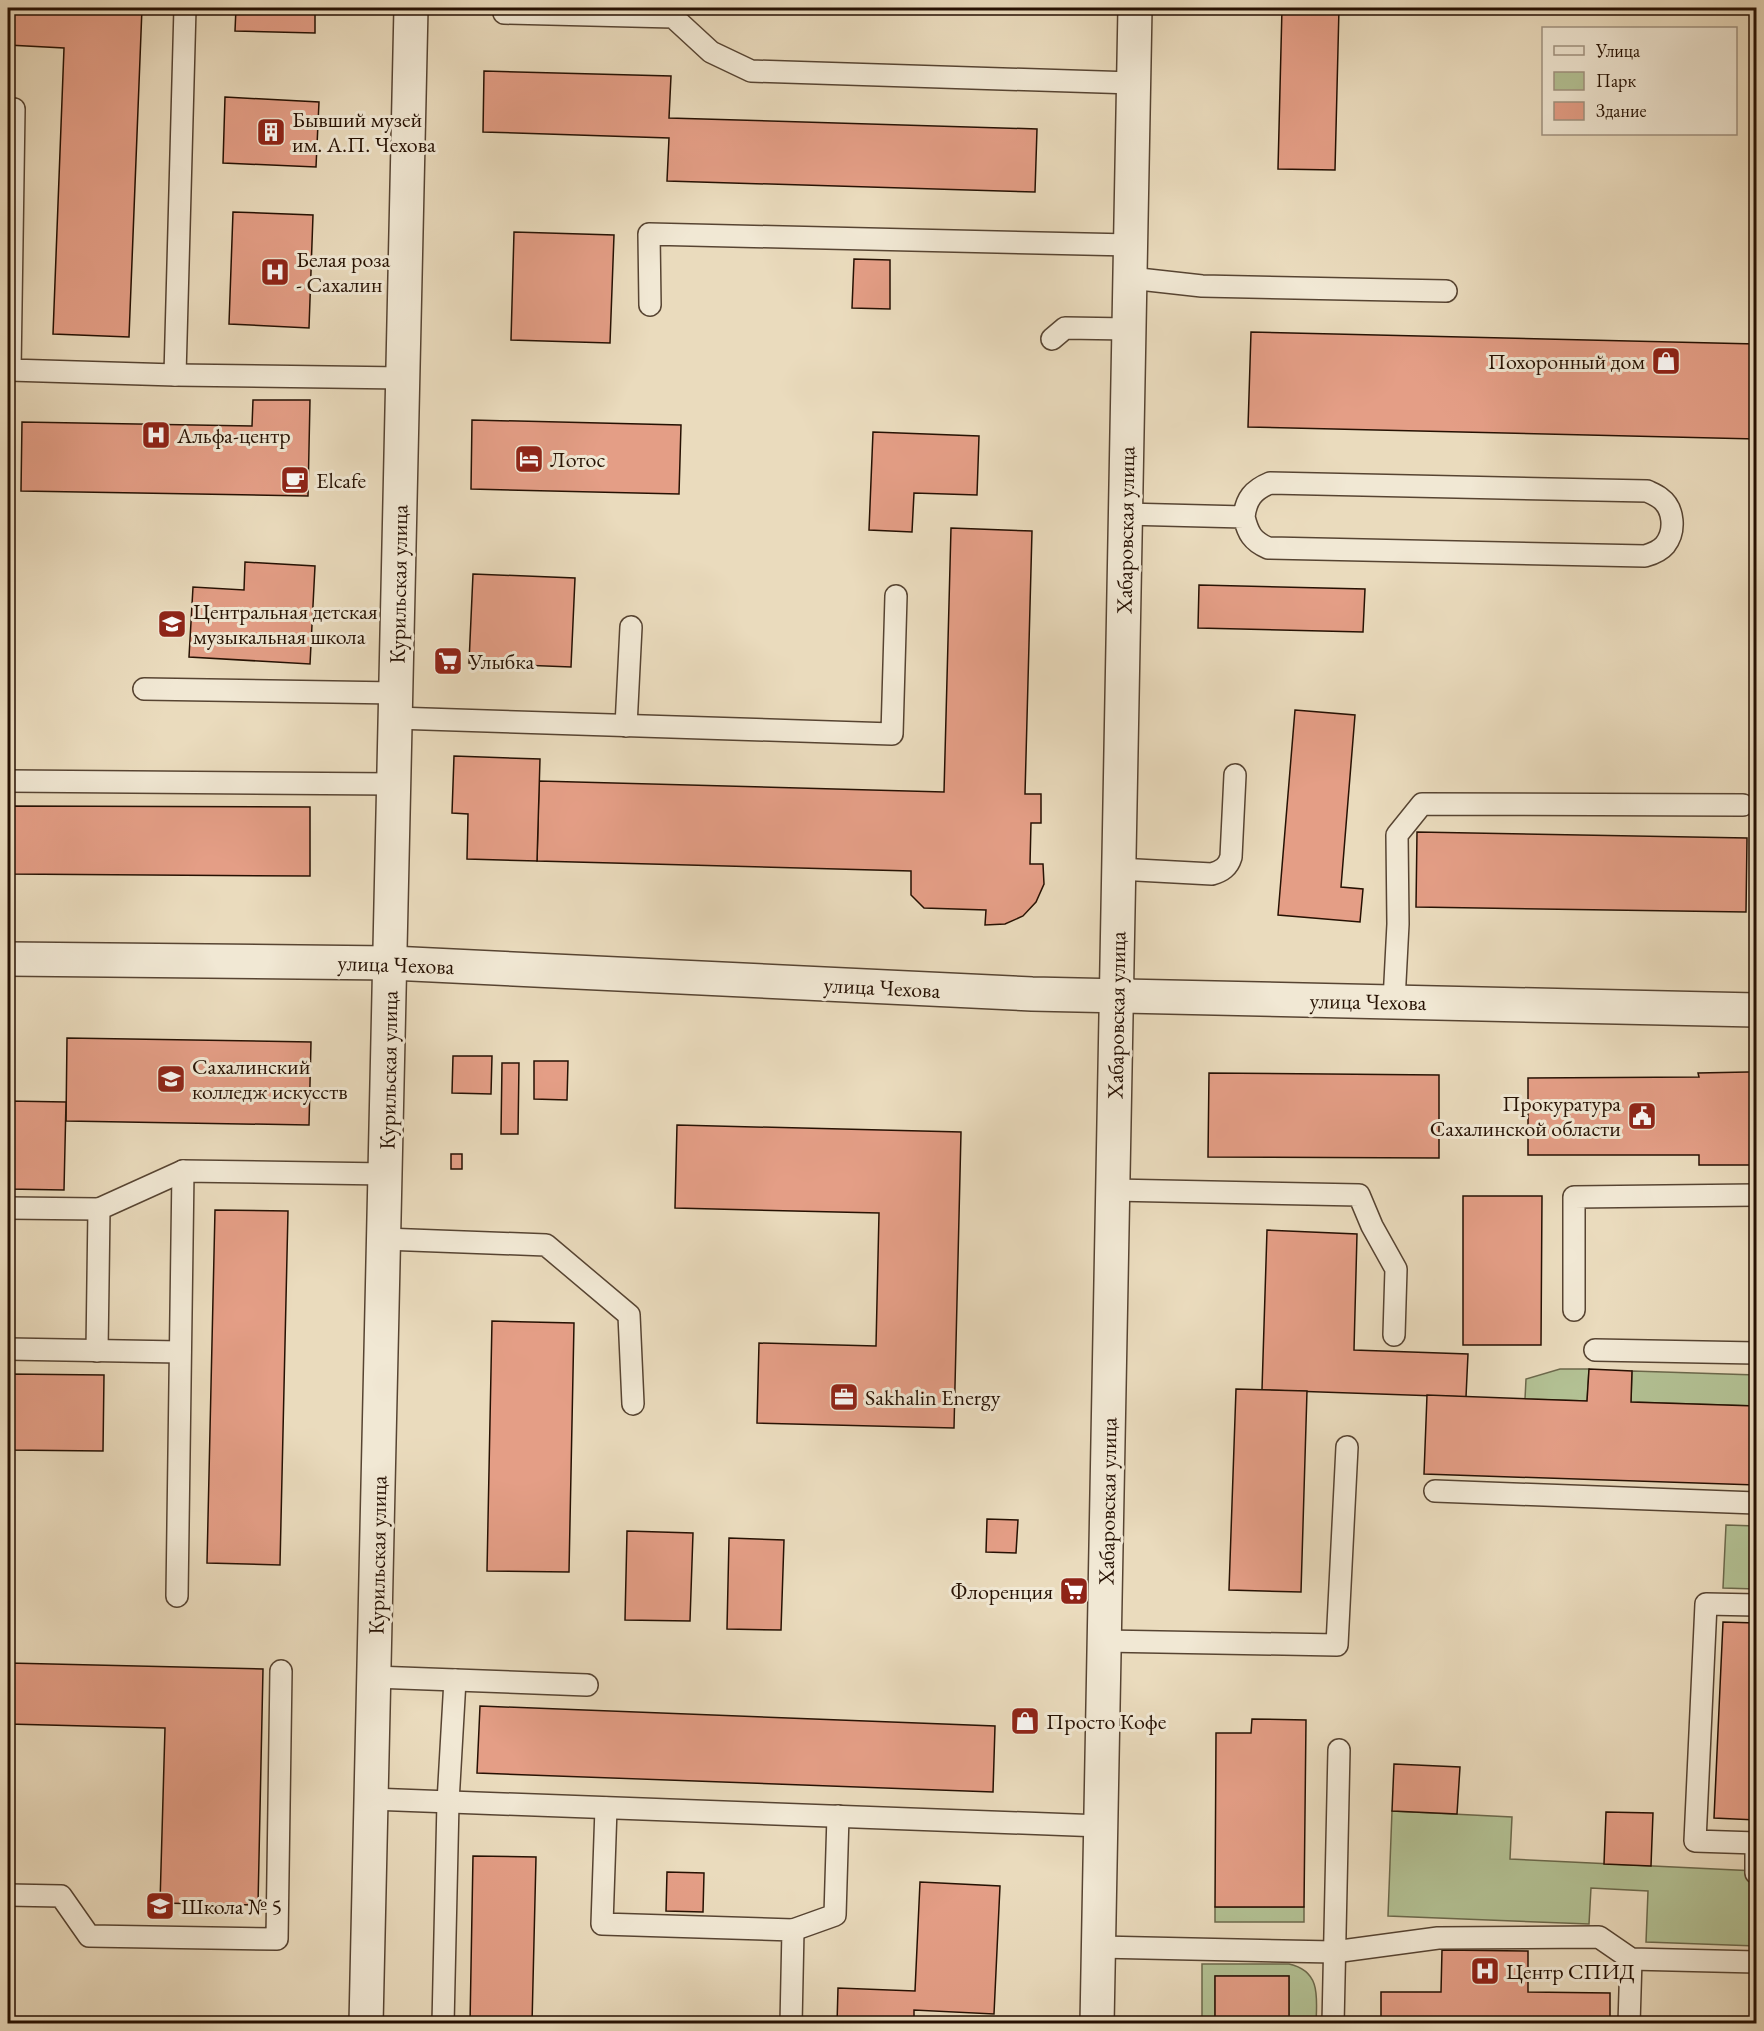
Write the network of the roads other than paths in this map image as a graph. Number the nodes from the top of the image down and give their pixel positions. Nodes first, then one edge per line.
1 (185, 8) edge
2 (411, 8) edge
3 (1135, 8) edge
4 (504, 13) dead end
5 (1133, 83) junction
6 (8, 109) edge
7 (1130, 245) junction
8 (1130, 278) junction
9 (1446, 291) dead end
10 (650, 305) dead end
11 (1129, 329) junction
12 (1052, 339) dead end
13 (9, 356) edge
14 (175, 375) junction
15 (403, 378) junction
16 (1125, 514) junction
17 (1244, 517) junction
18 (896, 596) dead end
19 (631, 627) dead end
20 (144, 689) dead end
21 (396, 705) junction
22 (626, 726) junction
23 (1235, 775) dead end
24 (8, 781) edge
25 (394, 784) junction
26 (1743, 805) dead end
27 (1118, 869) junction
28 (8, 959) edge
29 (391, 963) junction
30 (1116, 997) junction
31 (1394, 1001) junction
32 (1756, 1010) edge
33 (183, 1171) junction
34 (386, 1174) junction
35 (1113, 1190) junction
36 (1756, 1195) edge
37 (8, 1208) edge
38 (99, 1209) junction
39 (384, 1239) junction
40 (1574, 1310) dead end
41 (1394, 1335) dead end
42 (8, 1349) edge
43 (97, 1350) junction
44 (1595, 1350) dead end
45 (180, 1352) junction
46 (1756, 1353) edge
47 (633, 1404) dead end
48 (1347, 1447) dead end
49 (1435, 1491) dead end
50 (1756, 1503) edge
51 (177, 1596) dead end
52 (1756, 1605) edge
53 (1104, 1641) junction
54 (281, 1671) dead end
55 (374, 1677) junction
56 (455, 1680) junction
57 (587, 1685) dead end
58 (1339, 1750) dead end
59 (371, 1798) junction
60 (448, 1802) junction
61 (606, 1808) junction
62 (838, 1816) junction
63 (1101, 1826) junction
64 (1756, 1843) edge
65 (1756, 1848) edge
66 (1756, 1873) edge
67 (8, 1895) edge
68 (793, 1930) junction
69 (1100, 1947) junction
70 (1334, 1952) junction
71 (1631, 1959) junction
72 (1756, 1962) edge
73 (366, 2024) edge
74 (443, 2024) edge
75 (790, 2024) edge
76 (1097, 2024) edge
77 (1333, 2024) edge
78 (1629, 2024) edge

1 - 14 lane
2 - 15 street, Курильская улица
3 - 5 street, Хабаровская улица
4 - 5 lane
5 - 7 street, Хабаровская улица
6 - 13 lane
7 - 8 street, Хабаровская улица
7 - 10 lane
8 - 9 lane
8 - 11 street, Хабаровская улица
11 - 12 lane
11 - 16 street, Хабаровская улица
13 - 14 lane
14 - 15 lane
15 - 21 street, Курильская улица
16 - 17 lane
16 - 27 street, Хабаровская улица
17 - 17 lane
18 - 22 lane
19 - 22 lane
20 - 21 lane
21 - 22 lane
21 - 25 street, Курильская улица
23 - 27 lane
24 - 25 lane
25 - 29 street, Курильская улица
26 - 31 lane
27 - 30 street, Хабаровская улица
28 - 29 street, улица Чехова
29 - 30 street, улица Чехова
29 - 34 street, Курильская улица
30 - 31 street, улица Чехова
30 - 35 street, Хабаровская улица
31 - 32 street, улица Чехова
33 - 34 lane
33 - 38 lane
33 - 45 lane
34 - 39 street, Курильская улица
35 - 41 lane
35 - 53 street, Хабаровская улица
36 - 40 lane
37 - 38 lane
38 - 43 lane
39 - 47 lane
39 - 55 street, Курильская улица
42 - 43 lane
43 - 45 lane
44 - 46 lane
45 - 51 lane
48 - 53 lane
49 - 50 lane
52 - 64 lane
53 - 63 street, Хабаровская улица
54 - 67 lane
55 - 56 lane
55 - 59 street, Курильская улица
56 - 57 lane
56 - 60 lane
58 - 70 lane
59 - 60 lane
59 - 73 street, Курильская улица
60 - 61 lane
60 - 74 lane
61 - 62 lane
61 - 68 lane
62 - 63 lane
62 - 68 lane
63 - 69 street, Хабаровская улица
65 - 66 lane
68 - 75 lane
69 - 70 lane
69 - 76 street, Хабаровская улица
70 - 71 lane
70 - 77 lane
71 - 72 lane
71 - 78 lane

